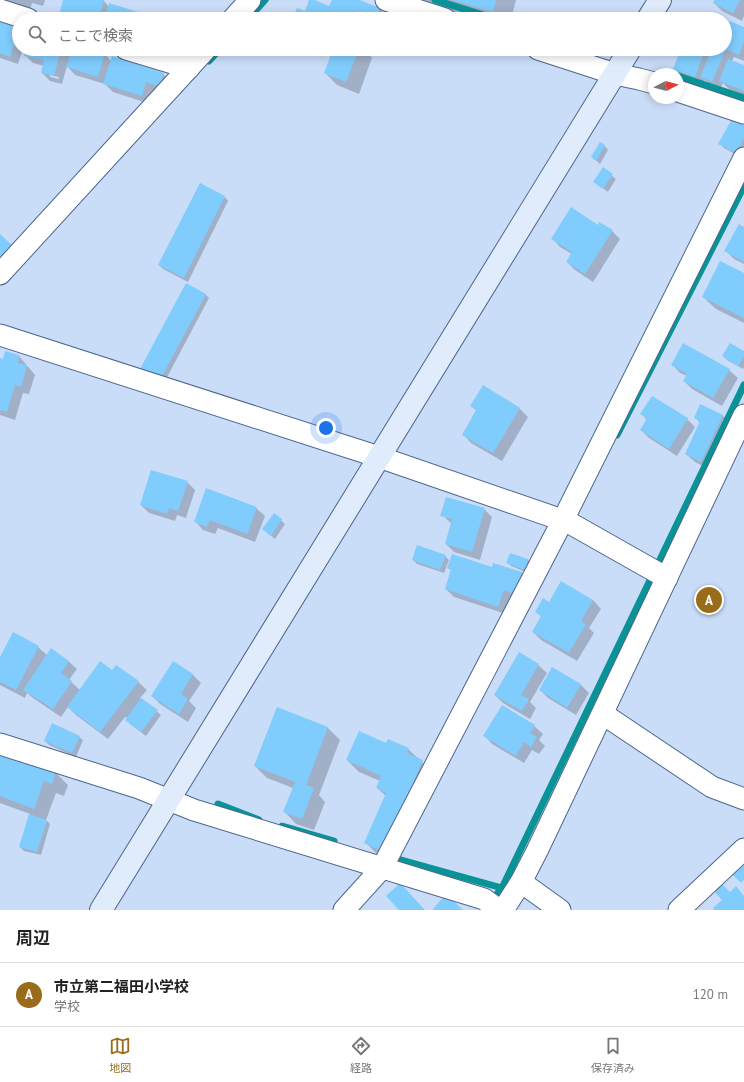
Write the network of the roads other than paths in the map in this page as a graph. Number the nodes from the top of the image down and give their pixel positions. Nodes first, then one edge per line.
1 (250, 0) edge
2 (386, 0) edge
3 (660, 0) edge
4 (0, 10) edge
5 (239, 12) edge
6 (423, 12) edge
7 (652, 12) edge
8 (12, 14) edge
9 (149, 56) edge
10 (200, 56) edge
11 (560, 56) edge
12 (626, 56) edge
13 (189, 68) junction
14 (615, 74) junction
15 (648, 82) edge
16 (684, 93) edge
17 (744, 113) edge
18 (744, 158) edge
19 (0, 274) edge
20 (0, 335) edge
21 (744, 415) edge
22 (379, 457) junction
23 (569, 523) junction
24 (659, 573) junction
25 (603, 714) junction
26 (0, 744) edge
27 (744, 799) edge
28 (169, 800) junction
29 (744, 848) edge
30 (389, 870) junction
31 (520, 882) junction
32 (495, 906) edge
33 (101, 910) edge
34 (344, 910) edge
35 (560, 910) edge
36 (679, 910) edge

1 - 5 street
2 - 6 street
3 - 7 street
4 - 8 street
9 - 13 street
10 - 13 street
11 - 14 street
12 - 14 street
13 - 19 street
14 - 15 street
14 - 22 street
16 - 17 street
18 - 23 street
20 - 22 street
21 - 24 street
22 - 23 street
22 - 28 street
23 - 24 street
23 - 30 street
24 - 25 street
25 - 27 street
25 - 31 street
26 - 28 street
28 - 30 street
28 - 33 street
29 - 36 street
30 - 32 street
30 - 34 street
31 - 32 street
31 - 35 street

